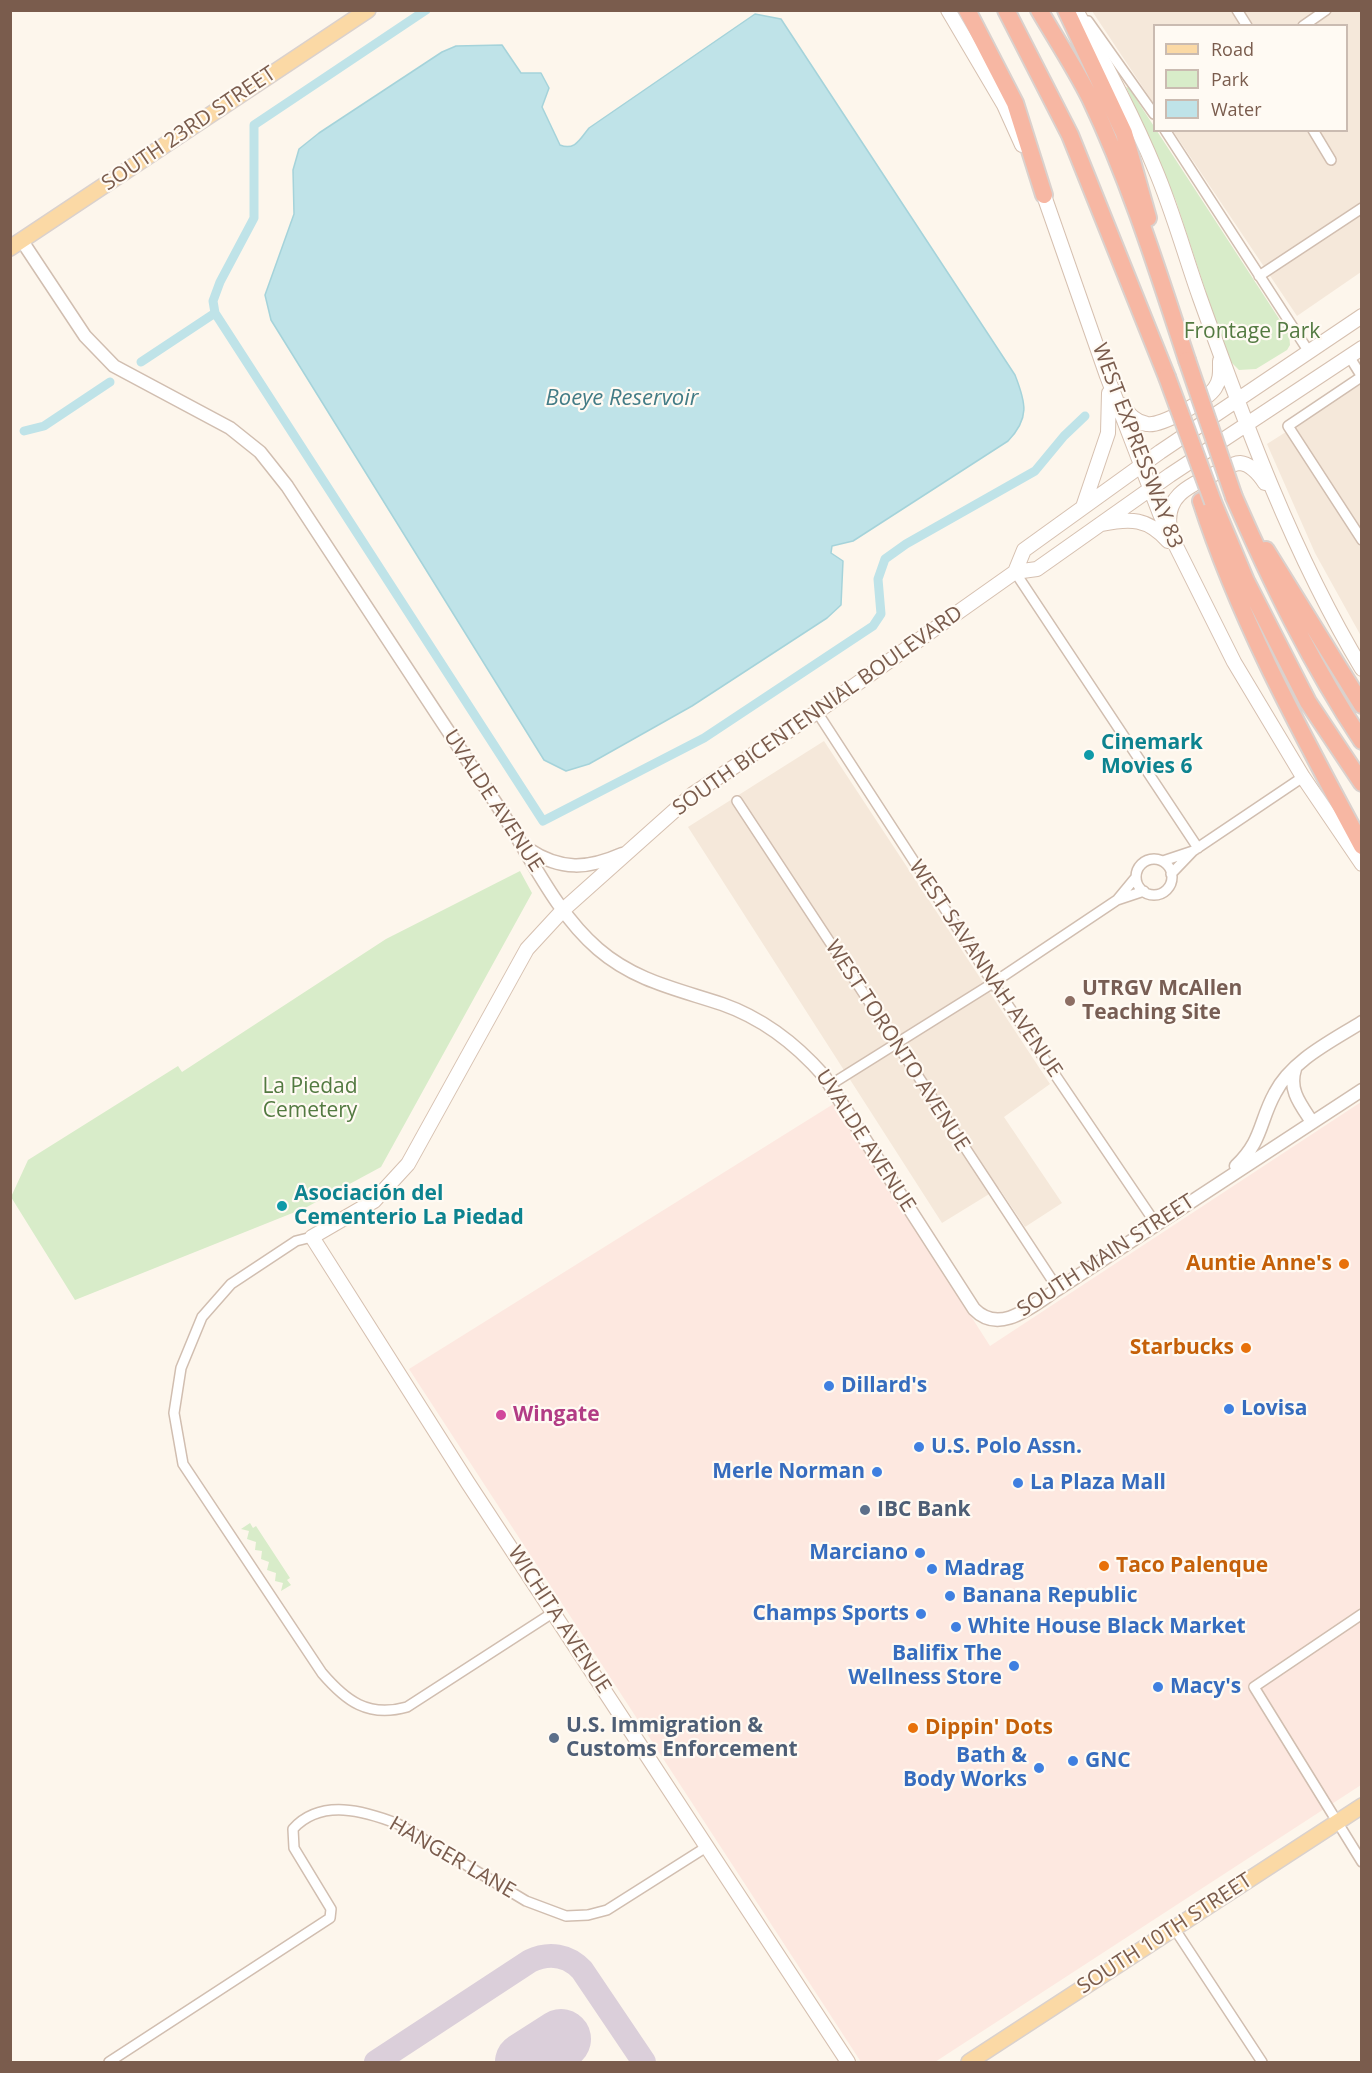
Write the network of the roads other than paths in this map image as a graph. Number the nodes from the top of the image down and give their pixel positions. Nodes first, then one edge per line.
1 (368, 10) edge
2 (948, 10) edge
3 (967, 10) edge
4 (1006, 10) edge
5 (1040, 10) edge
6 (1066, 10) edge
7 (1078, 10) edge
8 (1237, 10) edge
9 (1326, 10) edge
10 (1246, 24) edge
11 (1306, 24) edge
12 (1153, 111) edge
13 (1167, 132) edge
14 (1314, 132) edge
15 (1331, 160) dead end
16 (1044, 195) junction
17 (1362, 208) edge
18 (16, 244) edge
19 (1259, 276) junction
20 (1362, 316) edge
21 (1176, 326) junction
22 (1362, 348) edge
23 (1219, 351) junction
24 (1309, 352) junction
25 (1349, 356) junction
26 (1107, 376) junction
27 (1361, 377) edge
28 (1114, 394) junction
29 (1238, 402) junction
30 (1247, 426) junction
31 (1141, 467) junction
32 (1149, 489) junction
33 (1273, 494) junction
34 (1234, 496) junction
35 (1207, 501) junction
36 (1082, 507) junction
37 (1097, 526) junction
38 (1172, 540) junction
39 (1362, 540) edge
40 (1180, 557) junction
41 (1015, 572) junction
42 (1362, 669) edge
43 (1362, 705) edge
44 (817, 712) junction
45 (1362, 741) edge
46 (1303, 777) junction
47 (1362, 783) edge
48 (737, 801) dead end
49 (523, 845) junction
50 (1362, 846) edge
51 (1196, 849) junction
52 (629, 851) junction
53 (1163, 861) junction
54 (1362, 864) edge
55 (1172, 874) junction
56 (1136, 877) junction
57 (1144, 891) junction
58 (1117, 900) junction
59 (563, 910) junction
60 (993, 983) junction
61 (1362, 1022) edge
62 (895, 1044) junction
63 (1296, 1067) junction
64 (830, 1085) junction
65 (1362, 1090) edge
66 (1312, 1122) junction
67 (1216, 1185) junction
68 (1156, 1224) junction
69 (312, 1237) junction
70 (1058, 1290) junction
71 (993, 1321) joint
72 (554, 1612) junction
73 (1362, 1614) edge
74 (1362, 1806) edge
75 (1336, 1823) junction
76 (708, 1846) junction
77 (1362, 1862) edge
78 (1174, 1928) junction
79 (109, 2062) edge
80 (848, 2062) edge
81 (969, 2062) edge
82 (1262, 2062) edge

1 - 18 main road, SOUTH 23RD STREET
2 - 16 main road, WEST EXPRESSWAY 83
3 - 16 highway
4 - 35 highway, bridge
5 - 21 highway
6 - 21 highway
7 - 12 street
7 - 23 main road
8 - 10 street
9 - 11 street
13 - 19 street
14 - 15 street
16 - 26 main road, WEST EXPRESSWAY 83
17 - 19 street
18 - 49 street, UVALDE AVENUE
19 - 24 street
20 - 24 main road, SOUTH BICENTENNIAL BOULEVARD
21 - 34 highway, bridge
22 - 25 main road, SOUTH BICENTENNIAL BOULEVARD
23 - 28 main road
23 - 29 main road
24 - 29 main road, SOUTH BICENTENNIAL BOULEVARD
25 - 27 street
25 - 30 main road, SOUTH BICENTENNIAL BOULEVARD
26 - 28 main road, WEST EXPRESSWAY 83
26 - 36 main road
27 - 39 street
28 - 31 main road, WEST EXPRESSWAY 83
29 - 30 main road
29 - 31 main road, SOUTH BICENTENNIAL BOULEVARD
30 - 32 main road, SOUTH BICENTENNIAL BOULEVARD
30 - 33 main road
31 - 32 main road, WEST EXPRESSWAY 83
31 - 36 main road, SOUTH BICENTENNIAL BOULEVARD
32 - 37 main road, SOUTH BICENTENNIAL BOULEVARD
32 - 38 main road, WEST EXPRESSWAY 83
33 - 38 main road
33 - 42 main road
34 - 43 highway
34 - 45 highway
35 - 47 highway
35 - 50 highway
36 - 41 main road, SOUTH BICENTENNIAL BOULEVARD
37 - 40 main road
37 - 41 main road, SOUTH BICENTENNIAL BOULEVARD
38 - 40 main road, WEST EXPRESSWAY 83
40 - 46 main road, WEST EXPRESSWAY 83
41 - 44 main road, SOUTH BICENTENNIAL BOULEVARD
41 - 51 street
44 - 52 main road, SOUTH BICENTENNIAL BOULEVARD
44 - 60 street, WEST SAVANNAH AVENUE
46 - 51 street
46 - 54 main road, WEST EXPRESSWAY 83
48 - 62 street, WEST TORONTO AVENUE
49 - 52 street
49 - 59 street, UVALDE AVENUE
51 - 53 street
51 - 55 street
52 - 59 main road, SOUTH BICENTENNIAL BOULEVARD
53 - 55 street
53 - 56 street
55 - 57 street
56 - 57 street
56 - 58 street
57 - 58 street
58 - 60 street
59 - 64 street, UVALDE AVENUE
59 - 69 main road, SOUTH BICENTENNIAL BOULEVARD
60 - 62 street
60 - 68 street, WEST SAVANNAH AVENUE
61 - 63 street, SOUTH MAIN STREET
62 - 64 street
62 - 70 street, WEST TORONTO AVENUE
63 - 66 street
63 - 67 street, SOUTH MAIN STREET
64 - 71 street, UVALDE AVENUE
65 - 66 street, SOUTH MAIN STREET
66 - 67 street, SOUTH MAIN STREET
67 - 68 street, SOUTH MAIN STREET
68 - 70 street, SOUTH MAIN STREET
69 - 72 main road, WICHITA AVENUE
69 - 72 street
70 - 71 street, SOUTH MAIN STREET
72 - 76 main road, WICHITA AVENUE
73 - 75 street
74 - 75 main road, SOUTH 10TH STREET
75 - 77 street
75 - 78 main road, SOUTH 10TH STREET
76 - 79 street, HANGER LANE
76 - 80 main road, WICHITA AVENUE
78 - 81 main road, SOUTH 10TH STREET
78 - 82 street

